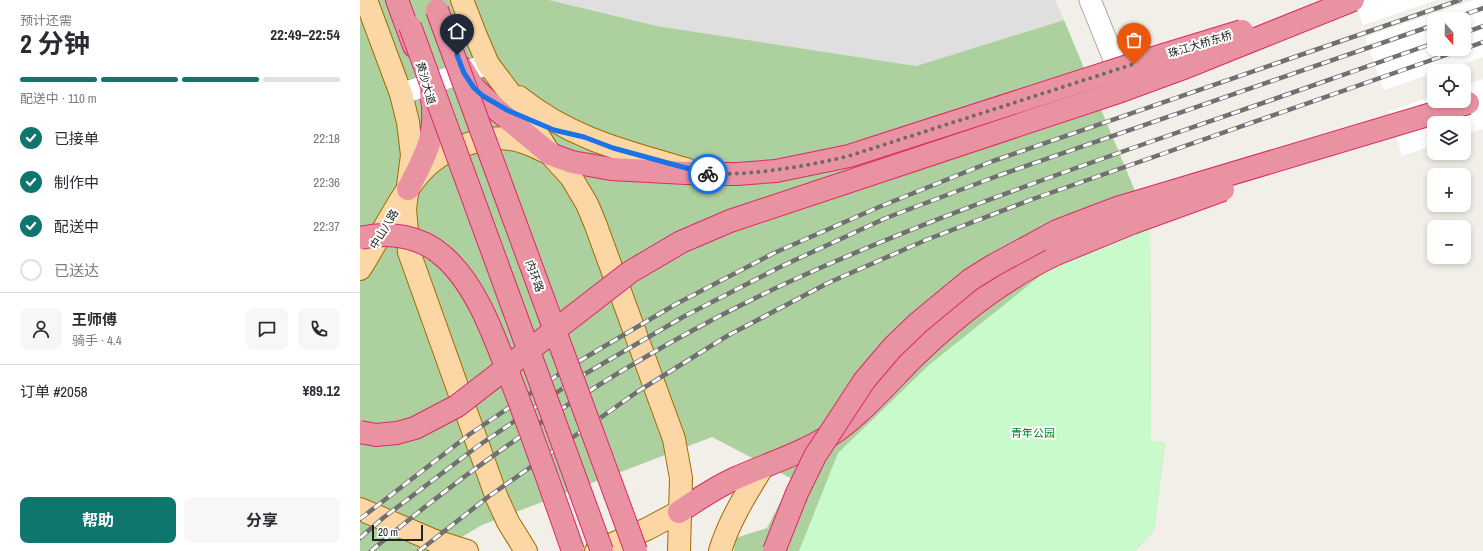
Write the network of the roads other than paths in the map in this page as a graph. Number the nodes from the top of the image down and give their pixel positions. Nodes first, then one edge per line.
1 (366, 0) edge
2 (399, 0) edge
3 (434, 0) edge
4 (437, 0) edge
5 (462, 0) edge
6 (1090, 0) edge
7 (1349, 0) edge
8 (1353, 0) edge
9 (1113, 57) dead end
10 (488, 64) junction
11 (464, 73) junction
12 (502, 84) junction
13 (429, 85) junction
14 (400, 94) junction
15 (483, 96) junction
16 (1475, 101) edge
17 (529, 121) junction
18 (584, 137) junction
19 (550, 154) junction
20 (704, 174) junction
21 (408, 189) junction
22 (360, 238) edge
23 (360, 269) edge
24 (360, 432) edge
25 (762, 468) junction
26 (360, 509) edge
27 (679, 512) junction
28 (467, 551) edge
29 (526, 551) edge
30 (573, 551) edge
31 (596, 551) edge
32 (602, 551) edge
33 (636, 551) edge
34 (679, 551) edge
35 (720, 551) edge
36 (774, 551) edge

1 - 14 main road
2 - 13 highway, 黄沙大道
2 - 32 highway, bridge
3 - 33 highway, 内环路, bridge
4 - 11 highway
5 - 10 main road
6 - 9 street
7 - 20 highway, 珠江大桥东桥, bridge
8 - 24 highway, bridge
10 - 11 street
10 - 12 main road
11 - 13 street
11 - 15 highway
12 - 17 main road
12 - 18 main road
13 - 14 street
13 - 21 highway, 黄沙大道
14 - 21 main road
15 - 17 main road
15 - 19 highway
16 - 25 highway, bridge
16 - 36 highway, bridge
17 - 18 main road
17 - 19 main road
18 - 20 main road
19 - 20 highway, 珠江大桥东桥
19 - 21 main road
19 - 27 main road
21 - 23 main road, 中山八路
21 - 29 main road
22 - 30 highway, bridge
25 - 27 highway
25 - 35 main road
26 - 28 main road
27 - 31 main road
27 - 34 main road

